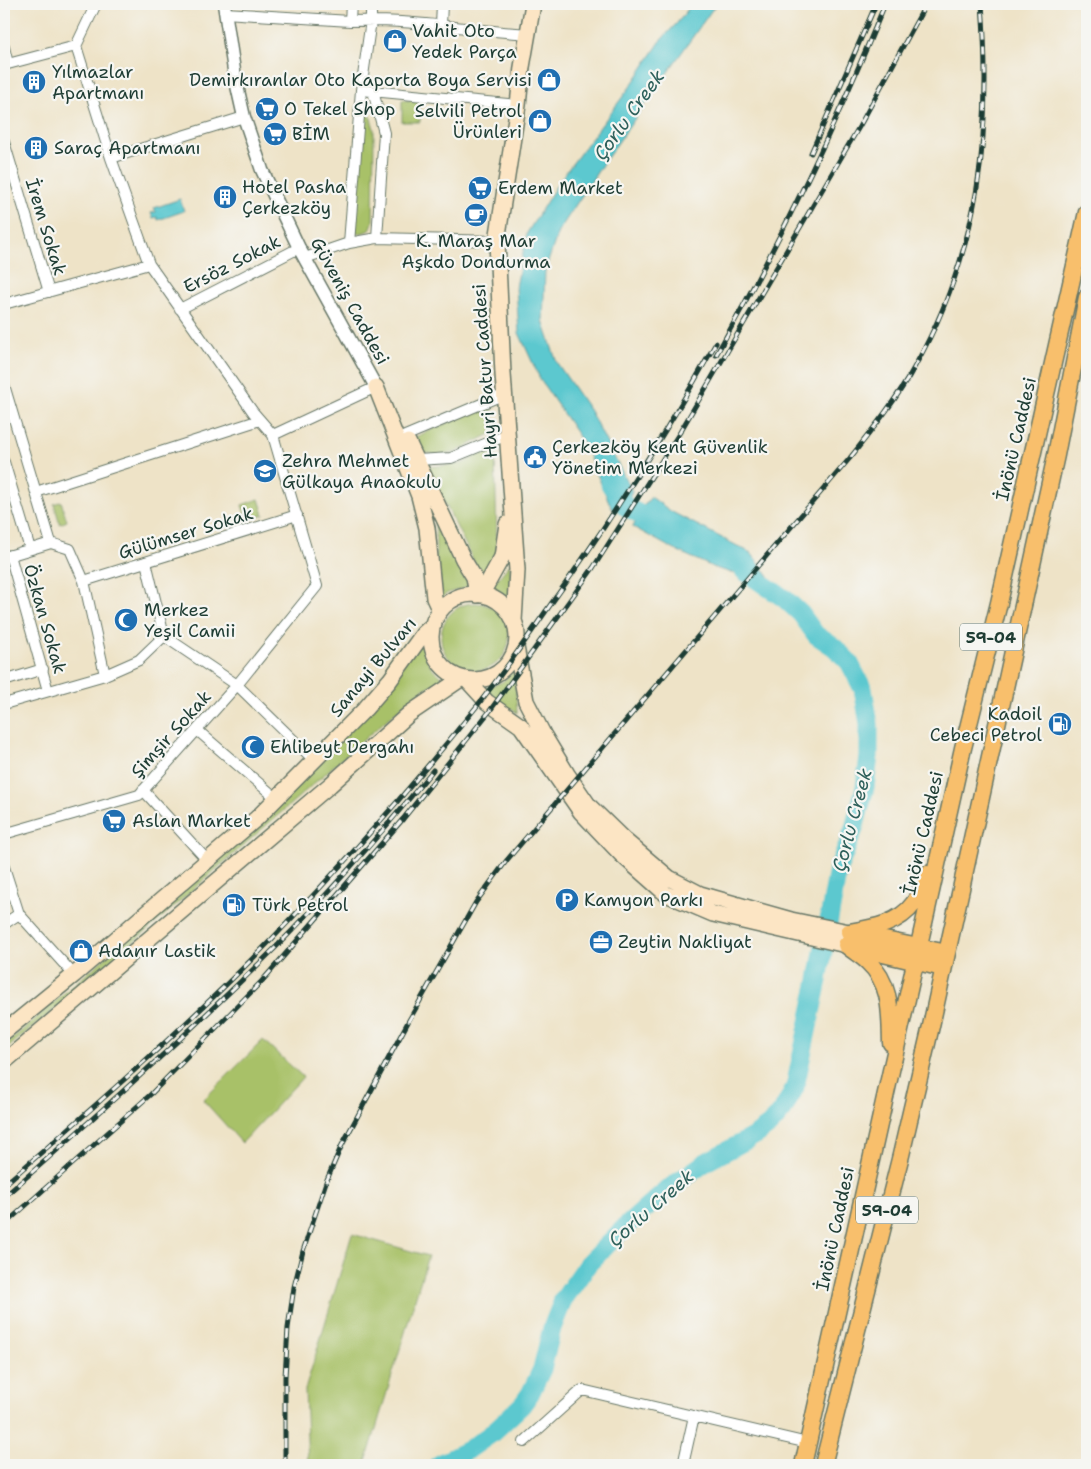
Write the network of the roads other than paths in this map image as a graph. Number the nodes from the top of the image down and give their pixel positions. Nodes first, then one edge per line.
1 (96, 4) edge
2 (351, 4) edge
3 (371, 4) edge
4 (442, 4) edge
5 (533, 4) edge
6 (224, 9) edge
7 (350, 20) junction
8 (371, 20) junction
9 (441, 25) junction
10 (528, 34) junction
11 (76, 46) junction
12 (4, 47) edge
13 (6, 64) edge
14 (361, 90) junction
15 (373, 91) junction
16 (518, 105) junction
17 (244, 117) junction
18 (4, 142) edge
19 (111, 158) junction
20 (1087, 212) edge
21 (377, 238) junction
22 (497, 241) junction
23 (349, 243) junction
24 (302, 253) junction
25 (149, 264) junction
26 (49, 292) junction
27 (1087, 297) edge
28 (4, 304) edge
29 (180, 309) junction
30 (4, 385) edge
31 (376, 387) junction
32 (504, 394) junction
33 (14, 420) junction
34 (260, 420) junction
35 (4, 423) edge
36 (273, 435) junction
37 (507, 435) junction
38 (405, 436) junction
39 (416, 460) junction
40 (4, 462) edge
41 (510, 468) junction
42 (36, 492) junction
43 (297, 515) junction
44 (51, 542) junction
45 (30, 549) junction
46 (7, 556) edge
47 (146, 562) junction
48 (84, 581) junction
49 (479, 595) junction
50 (437, 618) junction
51 (514, 620) junction
52 (164, 636) junction
53 (516, 647) junction
54 (43, 669) junction
55 (105, 675) junction
56 (464, 679) junction
57 (4, 681) edge
58 (237, 685) junction
59 (48, 691) junction
60 (4, 704) edge
61 (197, 730) junction
62 (314, 760) junction
63 (143, 790) junction
64 (276, 798) junction
65 (4, 834) edge
66 (944, 835) junction
67 (207, 860) junction
68 (4, 867) edge
69 (19, 914) junction
70 (4, 924) edge
71 (789, 925) junction
72 (847, 939) junction
73 (917, 955) junction
74 (945, 960) junction
75 (74, 975) junction
76 (4, 1032) edge
77 (4, 1062) edge
78 (892, 1062) junction
79 (694, 1416) junction
80 (524, 1442) dead end
81 (808, 1442) junction
82 (683, 1465) edge
83 (803, 1465) edge
84 (823, 1465) edge

1 - 11 street
2 - 7 street
3 - 8 street
4 - 9 street
5 - 10 main road, Hayri Batur Caddesi
6 - 7 street
6 - 17 street, Güveniş Caddesi
7 - 8 street
8 - 9 street
8 - 14 street
9 - 10 street
10 - 16 main road, Hayri Batur Caddesi
11 - 13 street
11 - 19 street
12 - 13 street
14 - 15 street
14 - 23 street
15 - 16 street
15 - 21 street
16 - 22 main road, Hayri Batur Caddesi
17 - 19 street
17 - 24 street, Güveniş Caddesi
18 - 26 street, İrem Sokak
19 - 25 street
20 - 66 main road, İnönü Caddesi / 59-04
21 - 22 street, Ersöz Sokak
21 - 23 street, Ersöz Sokak
22 - 32 main road, Hayri Batur Caddesi
23 - 24 street, Ersöz Sokak
24 - 29 street, Ersöz Sokak
24 - 31 street, Güveniş Caddesi
25 - 26 street
25 - 29 street
26 - 28 street
27 - 74 main road, 59-04
29 - 34 street
30 - 33 street
31 - 36 street
31 - 38 main road, Güveniş Caddesi
31 - 50 main road, Güveniş Caddesi
32 - 37 main road, Hayri Batur Caddesi
32 - 38 street
33 - 35 street
33 - 42 street
34 - 36 street
34 - 42 street
36 - 43 street
37 - 39 street
37 - 41 main road, Hayri Batur Caddesi
38 - 39 main road, Güveniş Caddesi
39 - 49 main road, Güveniş Caddesi
40 - 45 street
41 - 49 main road, Hayri Batur Caddesi
41 - 51 main road, Hayri Batur Caddesi
42 - 44 street
43 - 47 street, Gülümser Sokak
43 - 58 street, Şimşir Sokak
44 - 45 street
44 - 48 street
45 - 46 street
46 - 54 street, Özkan Sokak
47 - 48 street, Gülümser Sokak
47 - 52 street
48 - 55 street
49 - 50 main road
49 - 51 main road
50 - 56 main road
50 - 62 main road, Sanayi Bulvarı
51 - 53 main road
52 - 55 street
52 - 58 street
53 - 56 main road
53 - 71 main road
54 - 57 street
54 - 59 street, Özkan Sokak
55 - 59 street
56 - 71 main road
56 - 77 main road
58 - 61 street, Şimşir Sokak
58 - 62 street
59 - 60 street
61 - 63 street, Şimşir Sokak
61 - 64 street
62 - 64 main road, Sanayi Bulvarı
63 - 65 street, Şimşir Sokak
63 - 67 street
64 - 67 main road, Sanayi Bulvarı
66 - 72 main road
66 - 73 main road, İnönü Caddesi / 59-04
67 - 75 main road, Sanayi Bulvarı
68 - 69 street
69 - 70 street
69 - 75 street
71 - 72 main road
72 - 73 main road
72 - 78 main road
73 - 74 main road
73 - 78 main road, İnönü Caddesi / 59-04
74 - 84 main road, 59-04
75 - 76 main road, Sanayi Bulvarı
78 - 81 main road, İnönü Caddesi / 59-04
79 - 80 street
79 - 81 street
79 - 82 street
81 - 83 main road, İnönü Caddesi / 59-04

